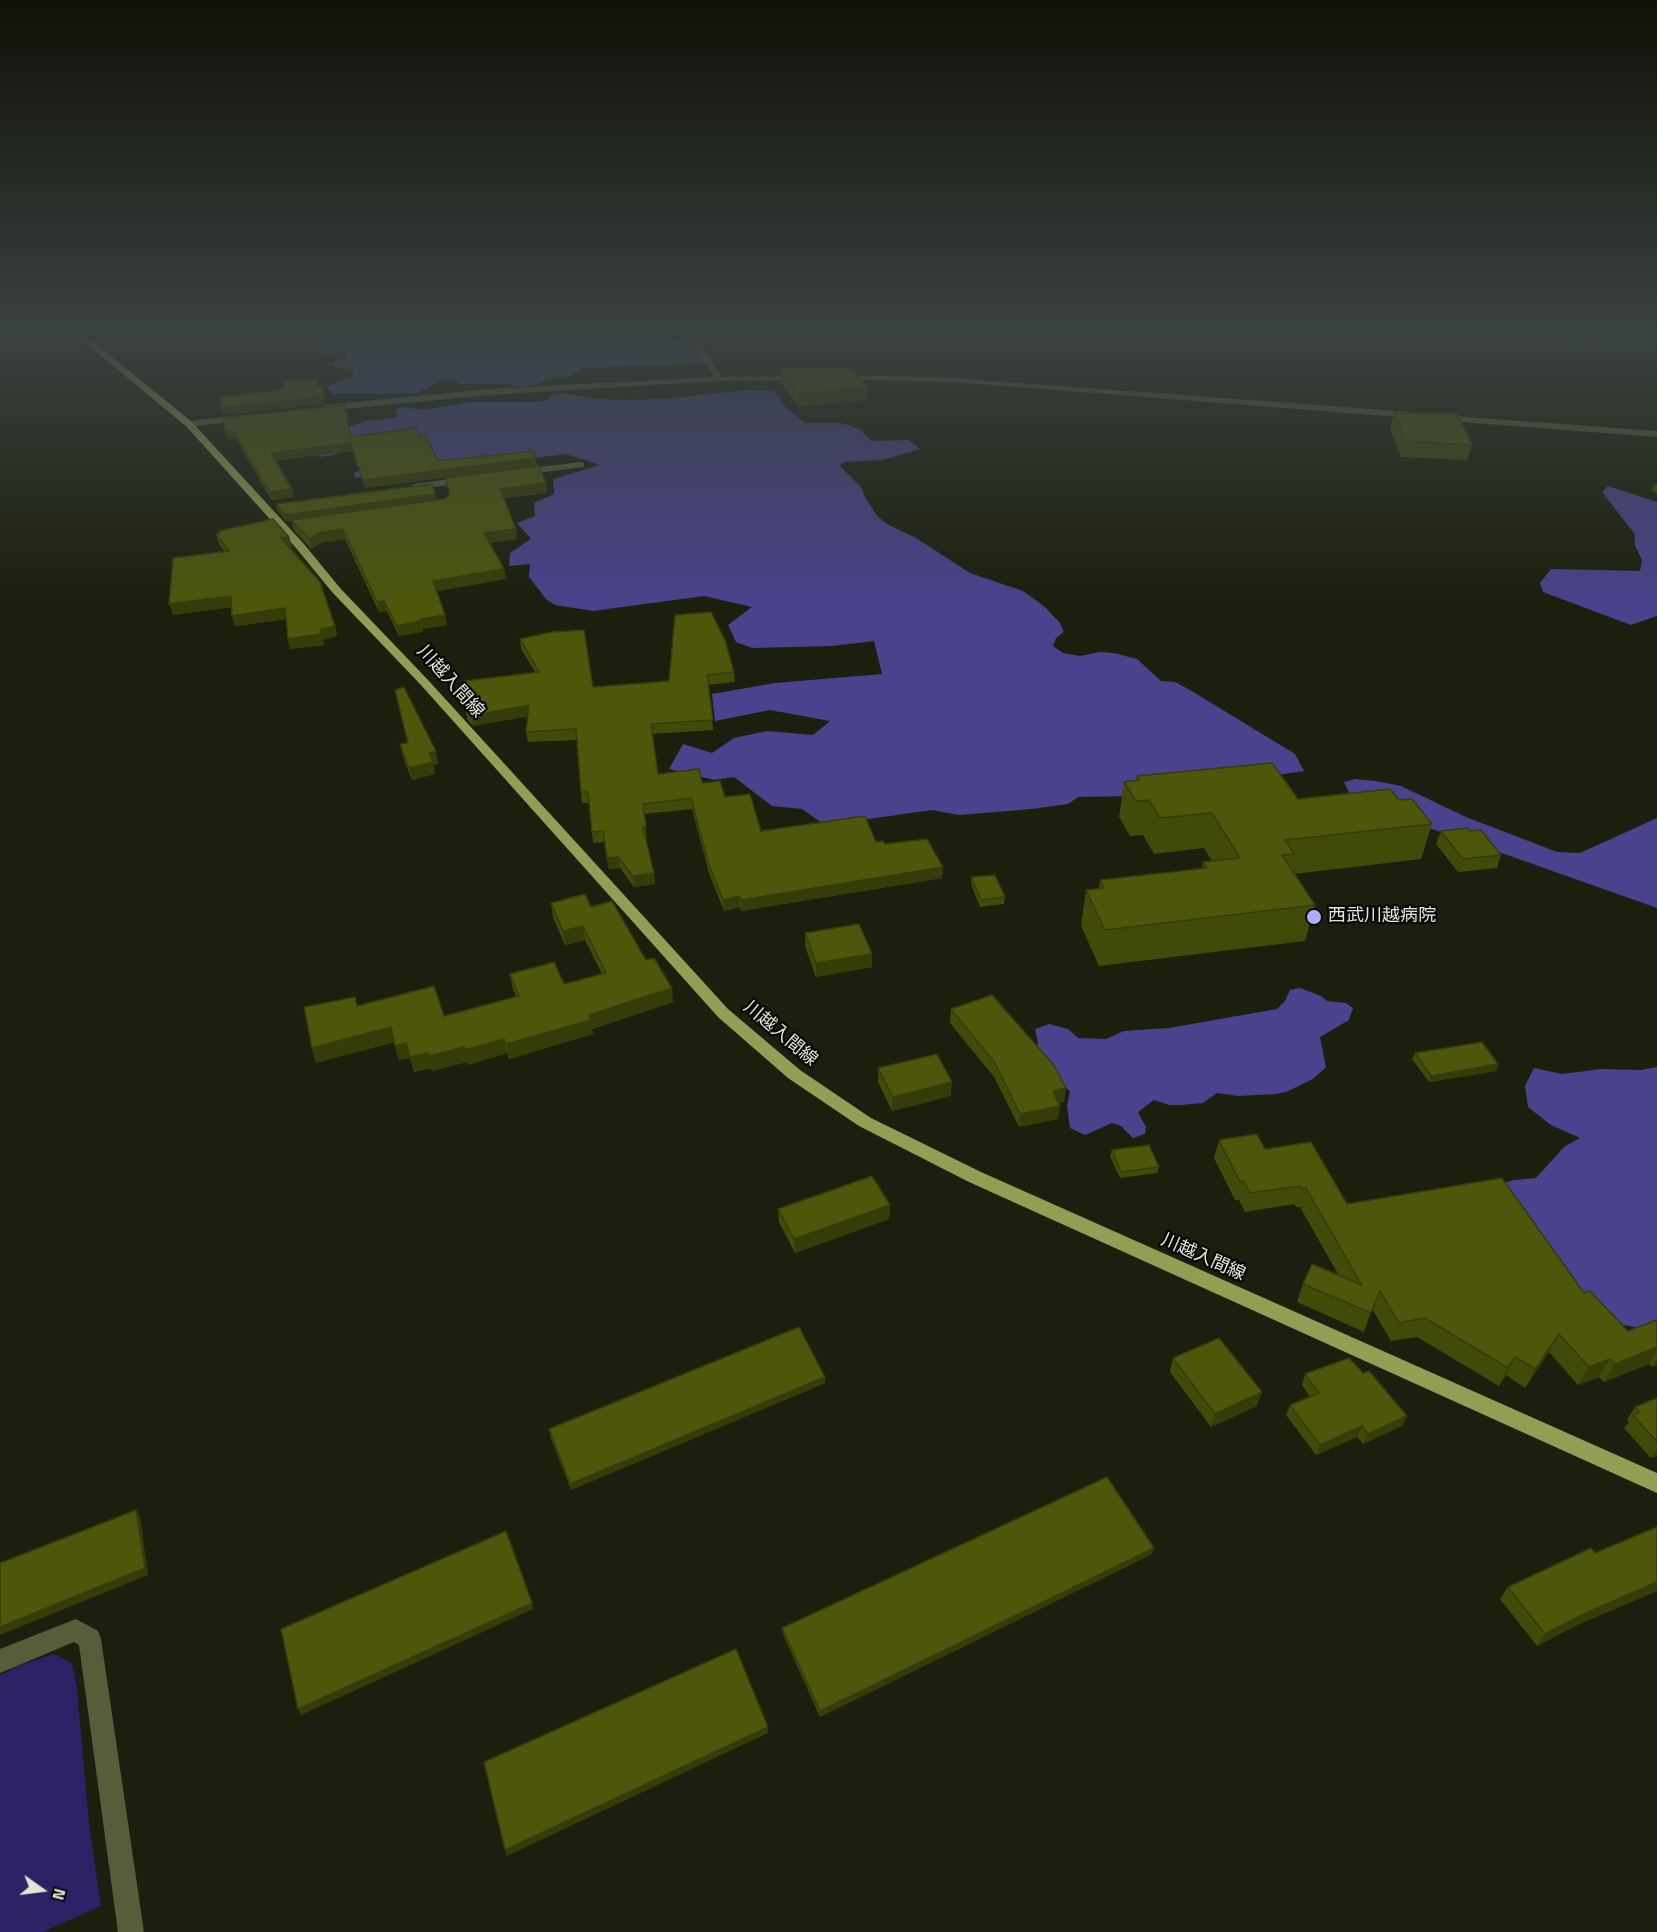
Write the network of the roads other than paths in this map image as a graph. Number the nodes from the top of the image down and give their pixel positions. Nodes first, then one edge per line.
1 (191, 426) edge
2 (1555, 426) edge
3 (1657, 434) edge
4 (581, 465) dead end
5 (509, 474) edge
6 (474, 479) edge
7 (403, 488) edge
8 (1657, 1483) edge
9 (0, 1661) edge
10 (130, 1932) edge

1 - 8 main road, 川越入間線
2 - 3 street
4 - 5 street
6 - 7 street
9 - 10 street

